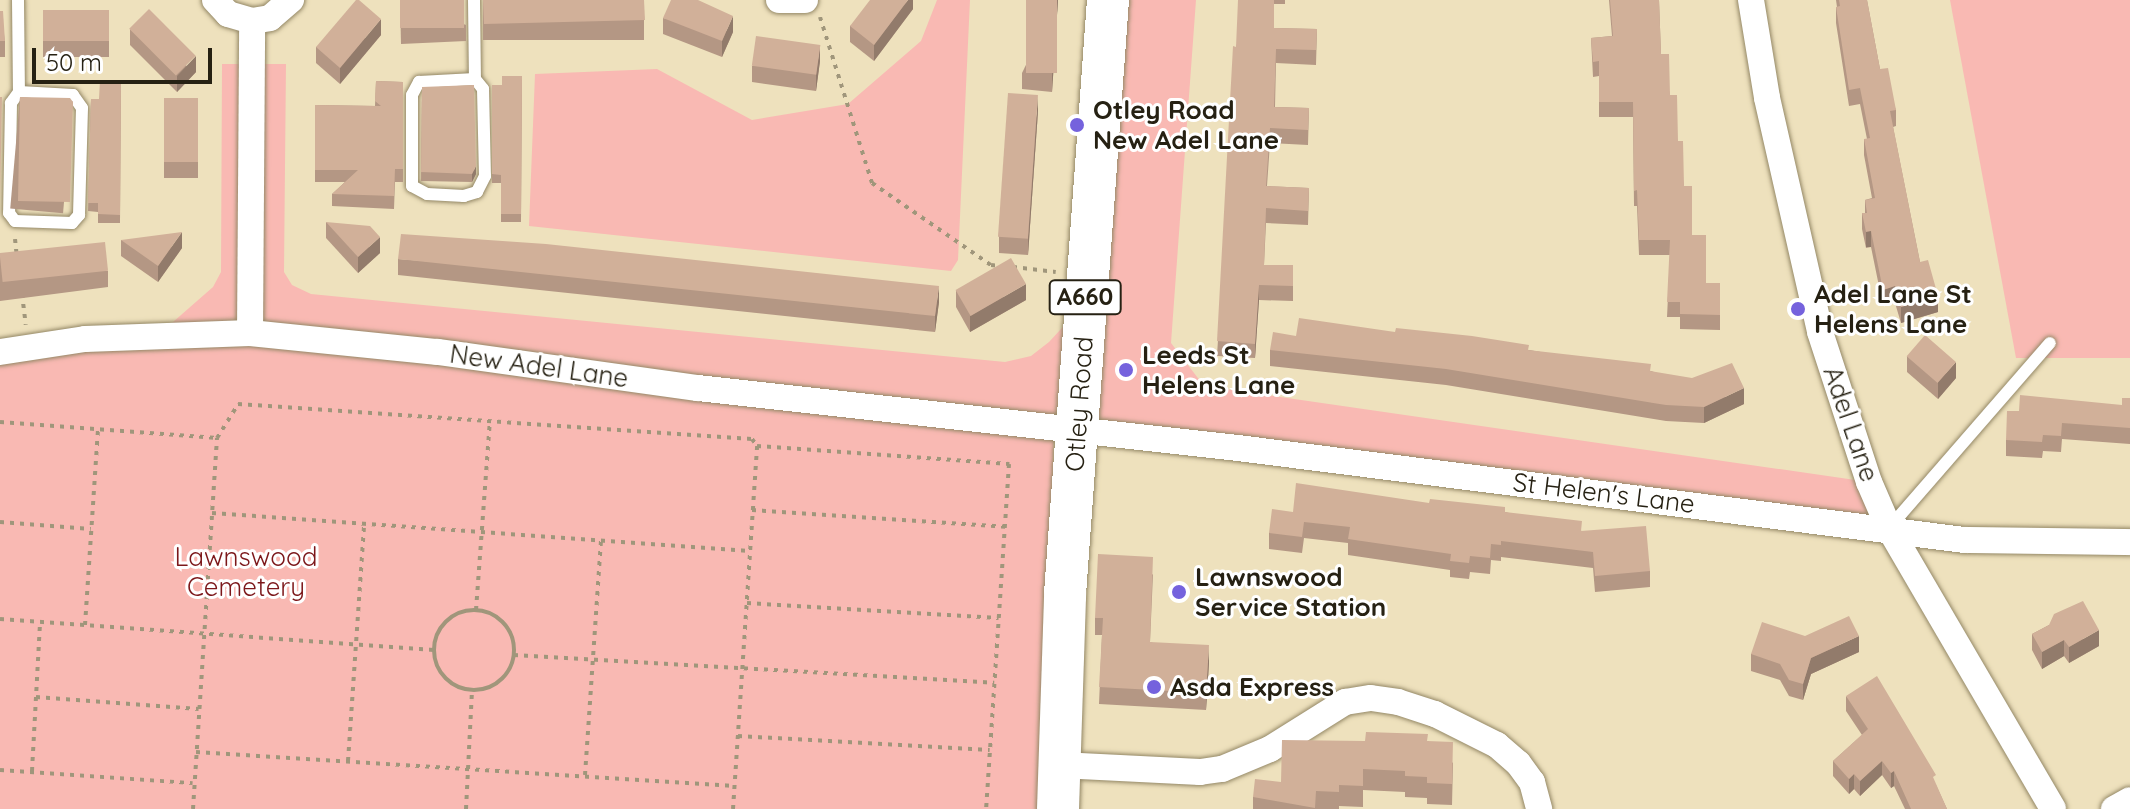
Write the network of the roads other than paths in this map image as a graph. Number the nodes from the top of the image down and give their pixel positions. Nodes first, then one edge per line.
1 (18, 0) edge
2 (215, 0) edge
3 (291, 0) edge
4 (474, 0) edge
5 (779, 0) edge
6 (1108, 0) edge
7 (1751, 0) edge
8 (812, 8) edge
9 (252, 21) junction
10 (475, 79) junction
11 (19, 92) junction
12 (250, 333) junction
13 (2050, 343) dead end
14 (0, 352) edge
15 (1078, 430) junction
16 (1889, 528) junction
17 (2130, 542) edge
18 (1060, 765) junction
19 (2130, 800) edge
20 (1058, 809) edge
21 (1539, 809) edge
22 (2053, 809) edge
23 (2114, 809) edge

1 - 11 lane
2 - 9 street
3 - 9 street
4 - 10 lane
5 - 8 street
6 - 15 highway, Otley Road / A660
7 - 16 street, Adel Lane
9 - 12 street
10 - 10 lane
11 - 11 lane
12 - 14 street, New Adel Lane
12 - 15 street, New Adel Lane
13 - 16 lane
15 - 16 street, St Helen's Lane
15 - 18 highway, Otley Road / A660
16 - 17 street, St Helen's Lane
16 - 22 street, Adel Lane
18 - 20 highway, Otley Road / A660
18 - 21 street
19 - 23 street

